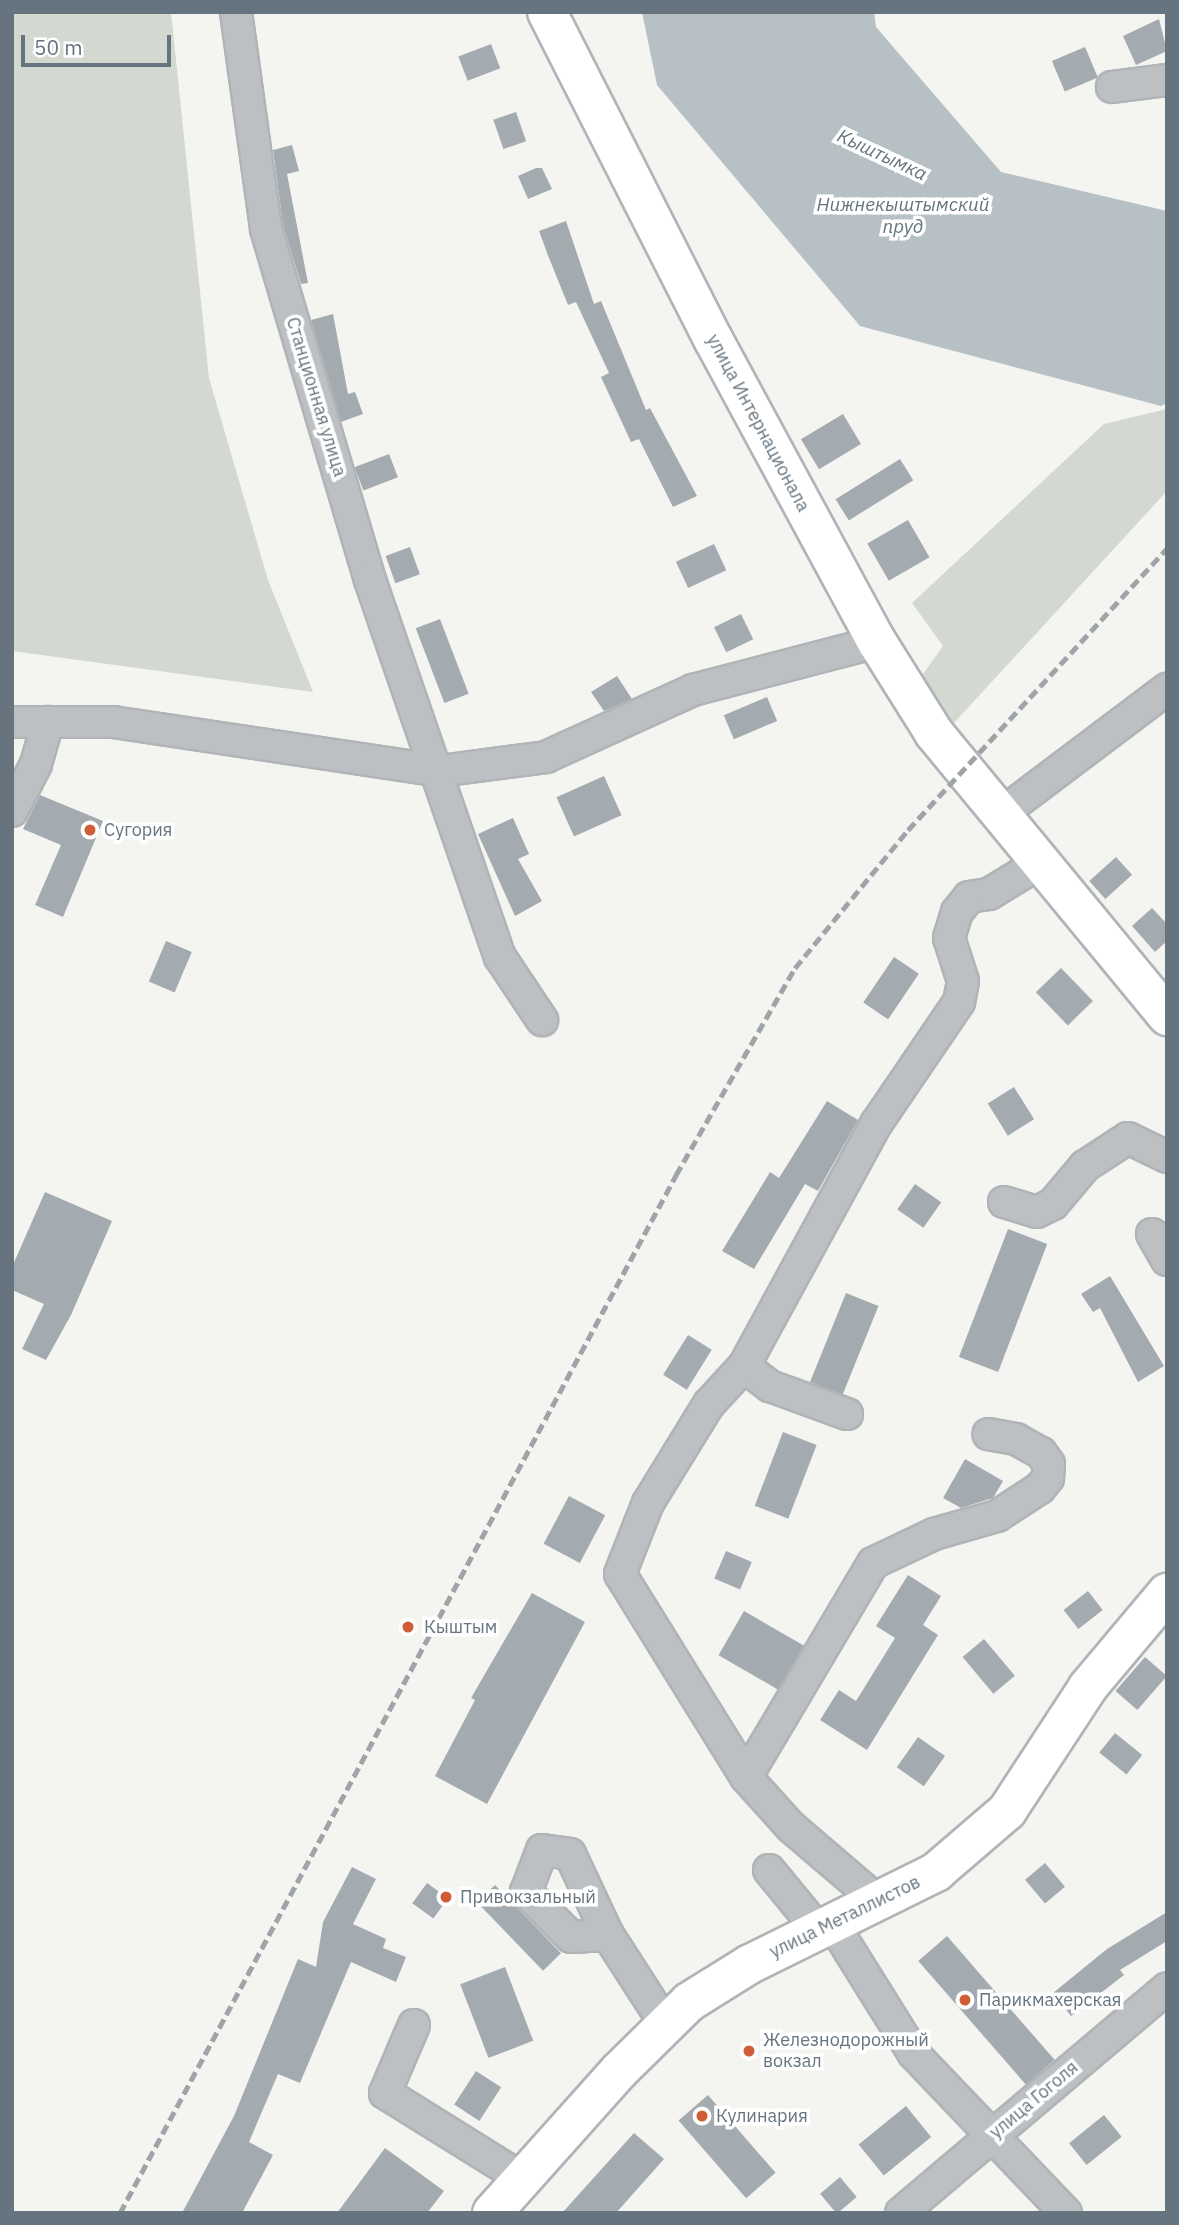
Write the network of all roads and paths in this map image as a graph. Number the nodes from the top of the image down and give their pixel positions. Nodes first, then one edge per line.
1 (236, 12) edge
2 (547, 12) edge
3 (1167, 80) edge
4 (1112, 87) dead end
5 (877, 642) junction
6 (1167, 689) edge
7 (12, 722) edge
8 (48, 722) junction
9 (440, 771) junction
10 (12, 811) edge
11 (1000, 814) junction
12 (1038, 864) junction
13 (1167, 1016) edge
14 (542, 1020) dead end
15 (1167, 1157) edge
16 (1004, 1202) dead end
17 (1152, 1234) dead end
18 (1167, 1260) edge
19 (744, 1366) junction
20 (848, 1414) dead end
21 (988, 1434) dead end
22 (1167, 1593) edge
23 (746, 1777) junction
24 (769, 1870) dead end
25 (880, 1903) junction
26 (827, 1929) junction
27 (608, 1935) dead end
28 (1167, 1988) edge
29 (664, 2022) junction
30 (414, 2025) dead end
31 (993, 2135) junction
32 (523, 2179) junction
33 (492, 2213) edge
34 (901, 2213) edge
35 (1066, 2213) edge

1 - 9 street, Станционная улица
2 - 5 main road, улица Интернационала
3 - 4 street
5 - 9 street
5 - 11 main road, улица Интернационала
6 - 11 street
7 - 8 street
8 - 9 street
8 - 10 street
9 - 14 street, Станционная улица
11 - 12 main road, улица Интернационала
12 - 13 main road, улица Интернационала
12 - 19 street
15 - 16 street
17 - 18 street
19 - 20 street
19 - 23 street
21 - 23 street
22 - 25 main road, улица Металлистов
23 - 25 street
24 - 26 street
25 - 26 main road, улица Металлистов
26 - 29 main road, улица Металлистов
26 - 31 street
27 - 29 street
28 - 31 street, улица Гоголя
29 - 32 main road, улица Металлистов
30 - 32 street
31 - 34 street, улица Гоголя
31 - 35 street
32 - 33 main road, улица Металлистов

